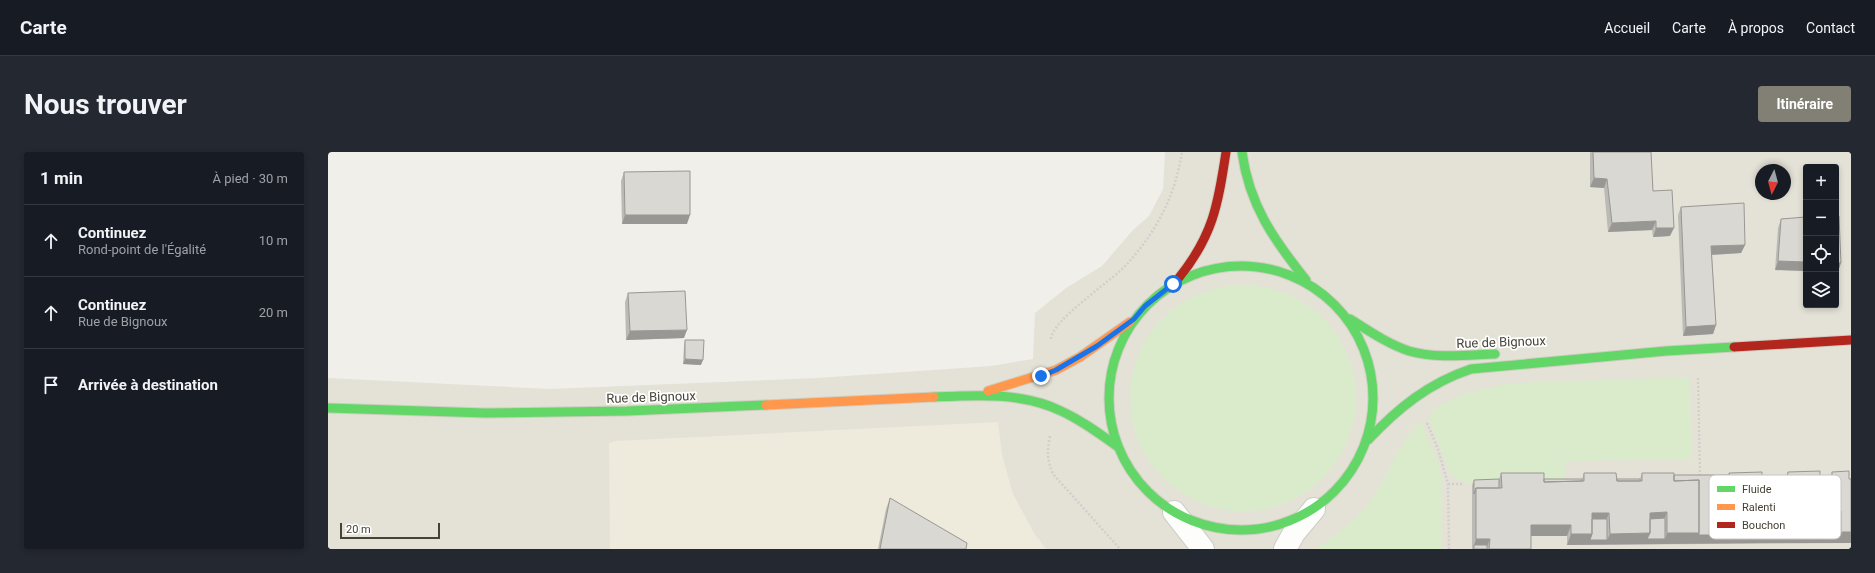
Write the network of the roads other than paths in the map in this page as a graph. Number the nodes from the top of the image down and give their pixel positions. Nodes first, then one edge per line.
1 (1226, 152) edge
2 (1242, 152) edge
3 (1173, 284) junction
4 (1310, 284) junction
5 (1345, 315) junction
6 (1134, 319) junction
7 (1851, 340) edge
8 (1666, 351) junction
9 (1504, 354) dead end
10 (1534, 354) dead end
11 (974, 395) junction
12 (328, 408) edge
13 (1367, 440) junction
14 (1118, 447) junction
15 (1314, 509) junction
16 (1174, 512) junction
17 (1203, 549) edge
18 (1285, 549) edge

1 - 3 street
2 - 4 street
3 - 4 street
3 - 6 street
4 - 5 street
5 - 9 street, Rue de Bignoux
5 - 13 street
6 - 11 street, Rue de Bignoux
6 - 14 street
7 - 8 street, Rue de Bignoux
8 - 10 street, Rue de Bignoux
8 - 13 street, Rue de Bignoux
11 - 12 street, Rue de Bignoux
11 - 14 street, Rue de Bignoux
13 - 15 street
14 - 16 street
15 - 16 street
15 - 18 street
16 - 17 street

